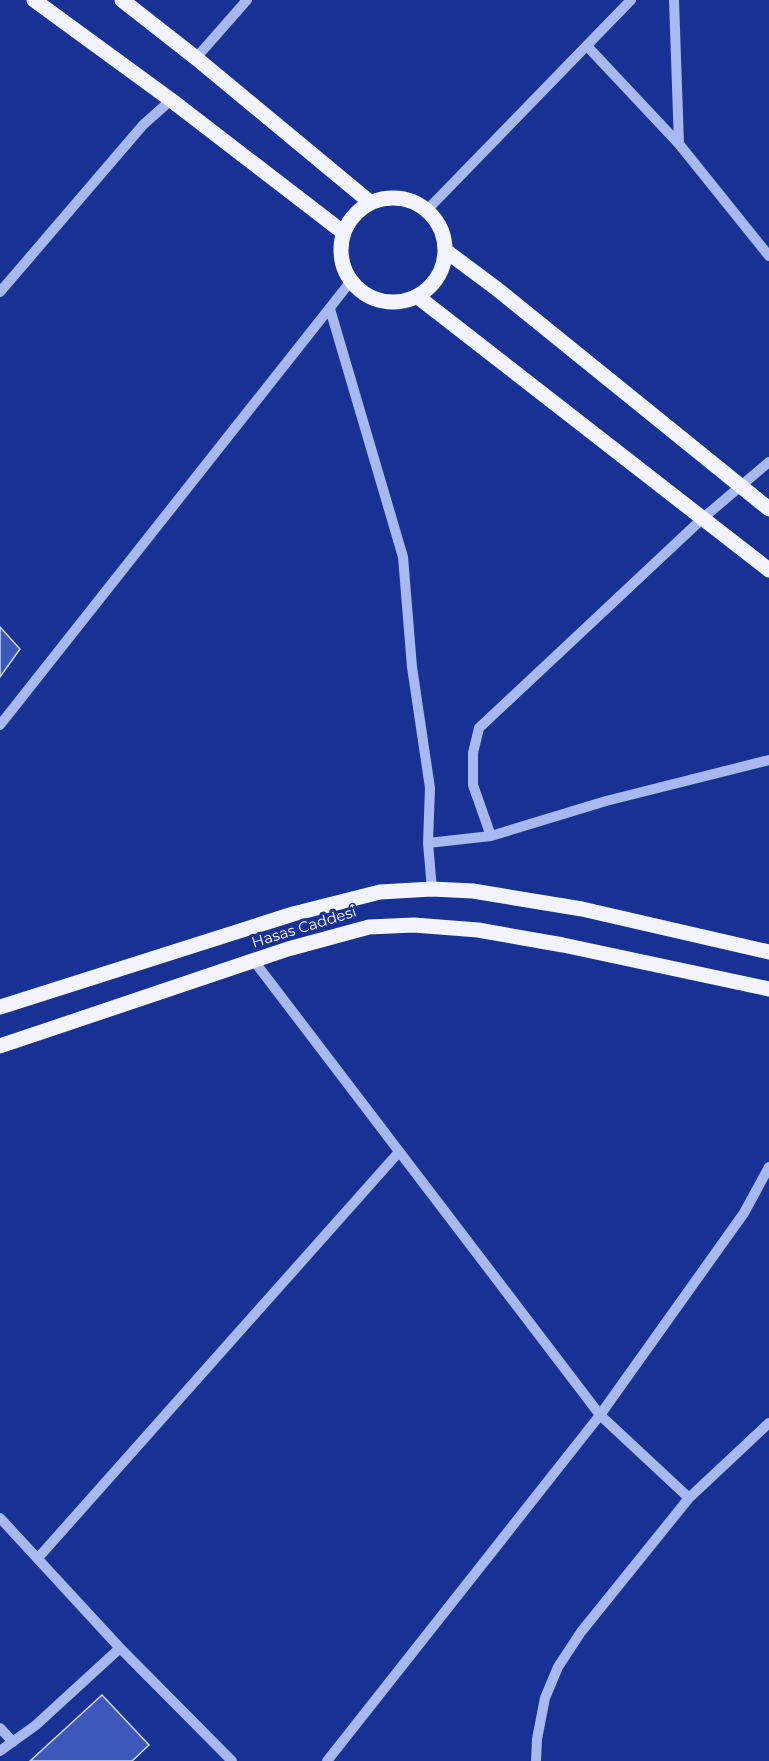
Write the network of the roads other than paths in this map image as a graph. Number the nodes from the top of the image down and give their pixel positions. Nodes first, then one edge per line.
1 (34, 0) edge
2 (122, 0) edge
3 (247, 0) edge
4 (631, 0) edge
5 (674, 0) edge
6 (586, 46) junction
7 (196, 58) junction
8 (171, 99) junction
9 (679, 144) junction
10 (371, 203) junction
11 (427, 210) junction
12 (344, 233) junction
13 (446, 251) junction
14 (769, 256) edge
15 (351, 281) junction
16 (0, 292) edge
17 (418, 297) junction
18 (330, 309) junction
19 (769, 462) edge
20 (741, 487) junction
21 (769, 509) edge
22 (703, 518) junction
23 (769, 570) edge
24 (0, 725) edge
25 (769, 760) edge
26 (491, 836) junction
27 (428, 843) junction
28 (432, 889) junction
29 (769, 952) edge
30 (254, 961) junction
31 (769, 989) edge
32 (0, 1007) edge
33 (0, 1046) edge
34 (399, 1152) junction
35 (769, 1167) edge
36 (600, 1415) junction
37 (769, 1423) edge
38 (689, 1498) junction
39 (0, 1518) edge
40 (38, 1558) junction
41 (120, 1648) junction
42 (0, 1728) edge
43 (14, 1742) junction
44 (0, 1751) edge
45 (232, 1761) edge
46 (327, 1761) edge
47 (536, 1761) edge

1 - 8 main road
2 - 7 main road
3 - 7 street
4 - 6 street
5 - 9 street
6 - 9 street
6 - 11 street
7 - 10 main road
8 - 12 main road
8 - 16 street
9 - 14 street
10 - 11 main road
10 - 12 main road
11 - 13 main road
12 - 15 main road
13 - 17 main road
13 - 20 main road
15 - 17 main road
15 - 18 street
17 - 22 main road
18 - 24 street
18 - 27 street
19 - 20 street
20 - 21 main road
20 - 22 street
22 - 23 main road
22 - 26 street
25 - 26 street
26 - 27 street
27 - 28 street
28 - 29 main road, Hasas Caddesi
28 - 32 main road, Hasas Caddesi
30 - 31 main road, Hasas Caddesi
30 - 33 main road, Hasas Caddesi
30 - 34 street
34 - 36 street
34 - 40 street
35 - 36 street
36 - 38 street
36 - 46 street
37 - 38 street
38 - 47 street
39 - 40 street
40 - 41 street
41 - 43 street
41 - 45 street
42 - 43 street
43 - 44 street

